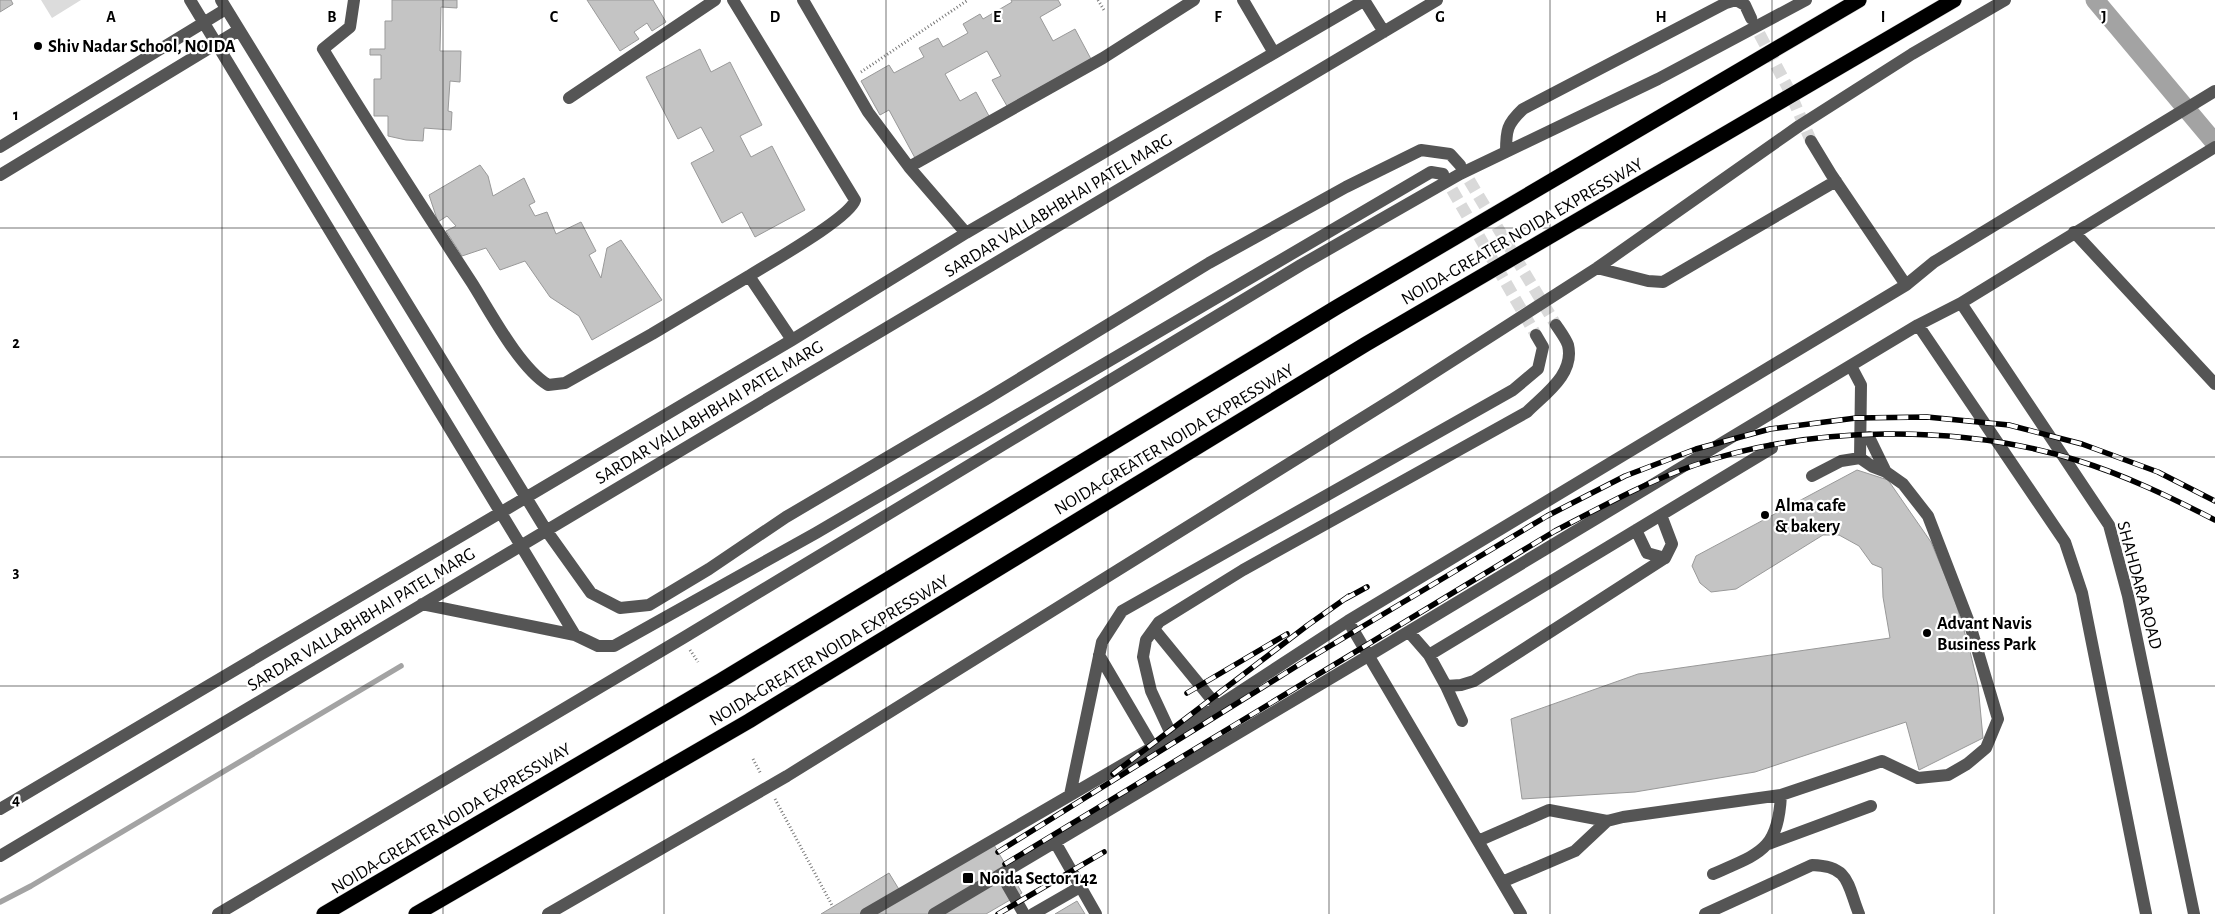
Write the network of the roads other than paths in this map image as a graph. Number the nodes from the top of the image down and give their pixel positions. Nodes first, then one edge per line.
1 (190, 0) edge
2 (354, 0) edge
3 (715, 0) edge
4 (733, 0) edge
5 (803, 0) edge
6 (1194, 0) edge
7 (1243, 0) edge
8 (1364, 0) edge
9 (1437, 0) edge
10 (1806, 0) edge
11 (1859, 0) edge
12 (1954, 0) edge
13 (2005, 0) edge
14 (223, 5) edge
15 (1751, 18) tunnel mouth
16 (204, 23) junction
17 (238, 30) junction
18 (1384, 32) junction
19 (216, 43) junction
20 (1274, 53) junction
21 (2215, 91) edge
22 (569, 98) dead end
23 (1811, 141) tunnel mouth
24 (0, 147) edge
25 (2215, 147) edge
26 (1506, 152) junction
27 (1460, 165) tunnel mouth
28 (909, 167) junction
29 (1443, 174) dead end
30 (0, 176) edge
31 (1836, 181) junction
32 (2074, 232) junction
33 (966, 233) junction
34 (1597, 268) junction
35 (749, 276) junction
36 (1906, 285) junction
37 (1961, 302) junction
38 (1556, 325) tunnel mouth
39 (1918, 325) junction
40 (1536, 335) tunnel mouth
41 (792, 340) junction
42 (1851, 366) junction
43 (2215, 384) edge
44 (1869, 437) dead end
45 (1772, 448) dead end
46 (1860, 458) junction
47 (1886, 472) junction
48 (1812, 476) dead end
49 (526, 496) junction
50 (501, 511) junction
51 (1661, 514) junction
52 (546, 530) junction
53 (1636, 530) junction
54 (521, 544) junction
55 (1665, 558) junction
56 (422, 604) junction
57 (1348, 621) junction
58 (1154, 629) junction
59 (1409, 632) junction
60 (575, 635) junction
61 (1429, 655) junction
62 (1099, 656) junction
63 (1368, 656) junction
64 (1446, 686) junction
65 (1218, 706) junction
66 (1462, 721) dead end
67 (1172, 736) junction
68 (1153, 747) junction
69 (1070, 795) junction
70 (1781, 795) junction
71 (1871, 806) dead end
72 (0, 809) edge
73 (1607, 821) junction
74 (1478, 841) junction
75 (1055, 842) junction
76 (1768, 844) junction
77 (0, 856) edge
78 (1001, 874) junction
79 (1713, 874) dead end
80 (1502, 882) junction
81 (1080, 887) junction
82 (218, 914) edge
83 (324, 914) edge
84 (416, 914) edge
85 (548, 914) edge
86 (866, 914) edge
87 (934, 914) edge
88 (1024, 914) edge
89 (1033, 914) edge
90 (1096, 914) edge
91 (1521, 914) edge
92 (1706, 914) edge
93 (1859, 914) edge
94 (2146, 914) edge
95 (2194, 914) edge

1 - 16 street
2 - 35 street
3 - 22 street
4 - 35 street
5 - 28 street
6 - 28 street
7 - 20 street
8 - 18 street
8 - 20 street, SARDAR VALLABHBHAI PATEL MARG
9 - 18 street, SARDAR VALLABHBHAI PATEL MARG
10 - 26 street
11 - 83 highway, NOIDA-GREATER NOIDA EXPRESSWAY
12 - 84 highway, NOIDA-GREATER NOIDA EXPRESSWAY
13 - 34 street
14 - 16 street
14 - 17 street
15 - 26 street
16 - 19 street
16 - 24 street
17 - 19 street
17 - 49 street
18 - 52 street, SARDAR VALLABHBHAI PATEL MARG
19 - 30 street
19 - 50 street
20 - 33 street, SARDAR VALLABHBHAI PATEL MARG
21 - 36 street
23 - 31 street
25 - 32 street
26 - 82 street
27 - 52 street
28 - 33 street
29 - 60 street
31 - 34 street
31 - 36 street
32 - 37 street
32 - 43 street
33 - 41 street, SARDAR VALLABHBHAI PATEL MARG
34 - 85 street
35 - 41 street
36 - 57 street
37 - 39 street
37 - 95 street, SHAHDARA ROAD
38 - 58 street
39 - 42 street
39 - 94 street
40 - 62 street
41 - 49 street, SARDAR VALLABHBHAI PATEL MARG
42 - 46 street
42 - 59 street
44 - 47 street
45 - 51 street
46 - 47 street
46 - 48 street
47 - 70 street
49 - 50 street, SARDAR VALLABHBHAI PATEL MARG
49 - 52 street
50 - 54 street
50 - 72 street, SARDAR VALLABHBHAI PATEL MARG
51 - 53 street
51 - 55 street
52 - 54 street, SARDAR VALLABHBHAI PATEL MARG
53 - 55 street
53 - 61 street
54 - 56 street, SARDAR VALLABHBHAI PATEL MARG
54 - 60 street
55 - 64 street
56 - 60 street
56 - 77 street, SARDAR VALLABHBHAI PATEL MARG
57 - 63 street
57 - 65 street
58 - 65 street
58 - 67 street
59 - 61 street
59 - 63 street
61 - 64 street
62 - 68 street
62 - 69 street
63 - 74 street
63 - 75 street
64 - 66 street
65 - 67 street
67 - 68 street
68 - 69 street
69 - 86 street
70 - 73 street
70 - 76 street
71 - 76 street
73 - 74 street
73 - 80 street
74 - 80 street
75 - 78 street
75 - 81 street
76 - 79 street
78 - 87 street
78 - 88 street
80 - 91 street
81 - 89 street
81 - 90 street
92 - 93 street

